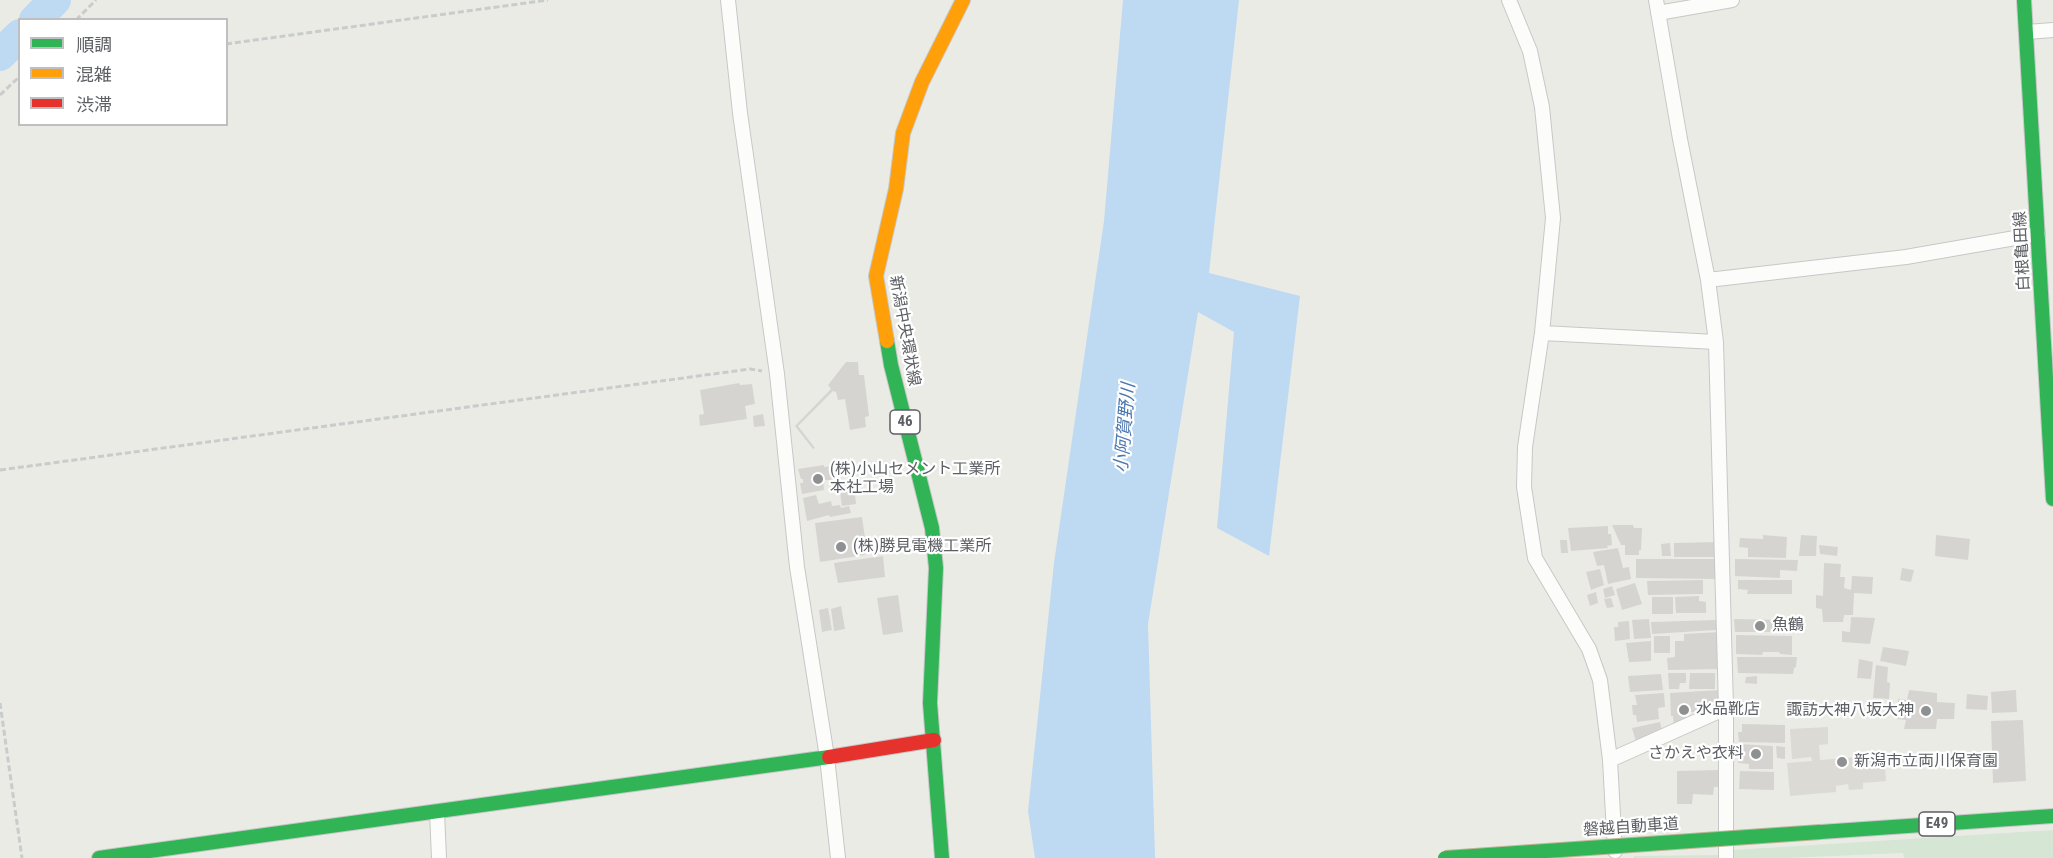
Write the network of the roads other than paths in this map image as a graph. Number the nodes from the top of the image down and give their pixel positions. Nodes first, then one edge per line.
1 (728, 0) edge
2 (963, 0) edge
3 (1509, 0) edge
4 (1732, 0) edge
5 (2025, 0) edge
6 (1657, 7) edge
7 (2053, 30) edge
8 (2027, 32) junction
9 (2038, 234) junction
10 (1707, 280) junction
11 (1542, 333) junction
12 (1716, 342) junction
13 (2052, 477) edge
14 (2053, 499) edge
15 (1726, 708) junction
16 (934, 740) junction
17 (826, 757) junction
18 (1610, 760) junction
19 (437, 812) junction
20 (2053, 816) edge
21 (99, 858) edge
22 (438, 858) edge
23 (838, 858) edge
24 (942, 858) edge
25 (1445, 858) edge
26 (1615, 858) edge
27 (1726, 858) edge

1 - 17 street
2 - 16 main road, 新潟中央環状線 / 46
3 - 11 street
4 - 6 street
5 - 8 main road, 白根亀田線
6 - 10 street
7 - 8 street
8 - 9 main road, 白根亀田線
9 - 10 street
9 - 13 main road, 白根亀田線
10 - 12 street
11 - 12 street
11 - 18 street
12 - 15 street
13 - 14 main road, 白根亀田線
15 - 18 street
15 - 27 street
16 - 17 main road
16 - 24 main road, 新潟中央環状線 / 46
17 - 19 main road
17 - 23 street
18 - 26 street
19 - 21 main road
19 - 22 street
20 - 25 main road, 磐越自動車道 / E49, bridge

